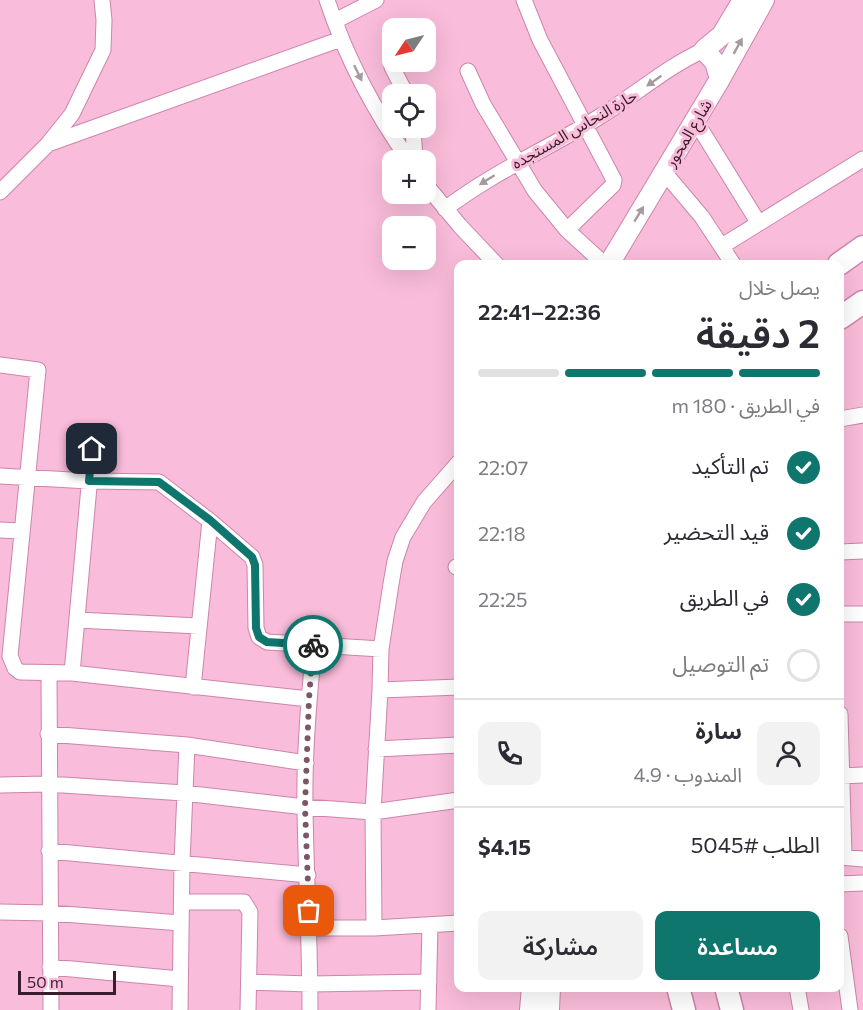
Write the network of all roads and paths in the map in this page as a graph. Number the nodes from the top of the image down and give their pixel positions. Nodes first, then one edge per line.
1 (102, 0) edge
2 (327, 0) edge
3 (376, 0) edge
4 (524, 0) edge
5 (743, 0) edge
6 (764, 0) edge
7 (335, 21) junction
8 (341, 39) junction
9 (704, 50) junction
10 (468, 71) dead end
11 (720, 79) junction
12 (695, 120) junction
13 (585, 126) junction
14 (48, 144) junction
15 (402, 150) edge
16 (863, 159) edge
17 (517, 163) junction
18 (664, 172) junction
19 (0, 192) edge
20 (436, 197) edge
21 (446, 209) junction
22 (758, 222) junction
23 (567, 230) junction
24 (722, 246) junction
25 (863, 247) edge
26 (492, 260) edge
27 (600, 260) edge
28 (611, 260) edge
29 (731, 260) edge
30 (844, 260) edge
31 (863, 302) edge
32 (844, 315) edge
33 (0, 365) edge
34 (863, 415) edge
35 (844, 418) edge
36 (94, 432) dead end
37 (454, 468) edge
38 (0, 476) edge
39 (26, 478) junction
40 (89, 481) junction
41 (210, 520) junction
42 (0, 530) edge
43 (21, 531) junction
44 (844, 552) edge
45 (863, 552) edge
46 (7, 599) edge
47 (844, 614) edge
48 (863, 614) edge
49 (77, 620) junction
50 (199, 626) junction
51 (314, 645) junction
52 (381, 649) junction
53 (49, 673) junction
54 (72, 673) junction
55 (193, 687) junction
56 (454, 687) edge
57 (380, 690) junction
58 (309, 699) junction
59 (48, 734) junction
60 (187, 745) junction
61 (454, 745) edge
62 (376, 749) junction
63 (306, 763) junction
64 (863, 775) edge
65 (844, 776) edge
66 (48, 784) junction
67 (0, 785) edge
68 (184, 793) junction
69 (454, 801) edge
70 (305, 807) junction
71 (372, 812) junction
72 (49, 851) junction
73 (844, 857) edge
74 (863, 859) edge
75 (182, 862) junction
76 (308, 875) junction
77 (863, 883) edge
78 (844, 884) edge
79 (182, 902) junction
80 (0, 912) edge
81 (50, 913) junction
82 (181, 923) junction
83 (454, 923) edge
84 (430, 925) junction
85 (310, 928) junction
86 (374, 928) junction
87 (844, 966) edge
88 (50, 967) junction
89 (180, 979) junction
90 (249, 982) junction
91 (429, 982) junction
92 (310, 984) junction
93 (532, 992) edge
94 (550, 992) edge
95 (679, 992) edge
96 (727, 992) edge
97 (798, 992) edge
98 (863, 1009) edge
99 (51, 1010) edge
100 (180, 1010) edge
101 (248, 1010) edge
102 (310, 1010) edge
103 (428, 1010) edge
104 (531, 1010) edge
105 (549, 1010) edge
106 (684, 1010) edge
107 (732, 1010) edge
108 (801, 1010) edge
109 (850, 1010) edge
110 (858, 1010) edge

1 - 14 street
2 - 7 street
3 - 7 street
4 - 13 street
5 - 9 main road
11 -> 6 main road, شارع المحور
7 - 8 street
8 - 14 street
8 -> 15 street
9 - 11 main road
9 -> 13 street, حارة النحاس المستجده
10 - 17 street
11 - 12 main road, شارع المحور
12 - 18 main road, شارع المحور
12 - 22 street
13 - 17 street, حارة النحاس المستجده
13 - 23 street
14 - 19 street
16 - 22 street
17 -> 21 street, حارة النحاس المستجده
17 - 23 street
18 - 24 street
28 -> 18 main road, شارع المحور
20 - 21 street
21 - 26 street
22 - 24 street
23 - 27 street
24 - 29 street
25 - 30 highway
31 - 32 highway
33 - 39 street
34 - 35 street
36 - 40 street
37 - 52 street
38 - 39 street
39 - 40 street
39 - 43 street
40 - 41 street
40 - 49 street
41 - 50 street
41 - 51 street
42 - 43 street
43 - 46 street
44 - 45 street
46 - 53 street
47 - 48 street
49 - 50 street
49 - 54 street
50 - 55 street
51 - 52 street
51 - 58 street
52 - 57 street
53 - 54 street
53 - 59 street
54 - 55 street
55 - 58 street
56 - 57 street
57 - 62 street
58 - 63 street
59 - 60 street
59 - 66 street
60 - 63 street
60 - 68 street
61 - 62 street
62 - 71 street
63 - 70 street
64 - 65 street
66 - 67 street
66 - 68 street
66 - 72 street
68 - 70 street
68 - 75 street
69 - 71 street
70 - 71 street
70 - 76 street
71 - 86 street
72 - 75 street
72 - 81 street
73 - 74 street
75 - 76 street
75 - 79 street
76 - 85 street
77 - 78 street
79 - 82 street
79 - 90 street
80 - 81 street
81 - 82 street
81 - 88 street
82 - 89 street
83 - 84 street
84 - 86 street
84 - 91 street
85 - 86 street
85 - 92 street
87 - 109 street
88 - 89 street
88 - 99 street
89 - 100 street
90 - 92 street
90 - 101 street
91 - 92 street
91 - 103 street
92 - 102 street
93 - 104 main road
94 - 105 main road
95 - 106 highway
96 - 107 highway
97 - 108 street
98 - 110 street

